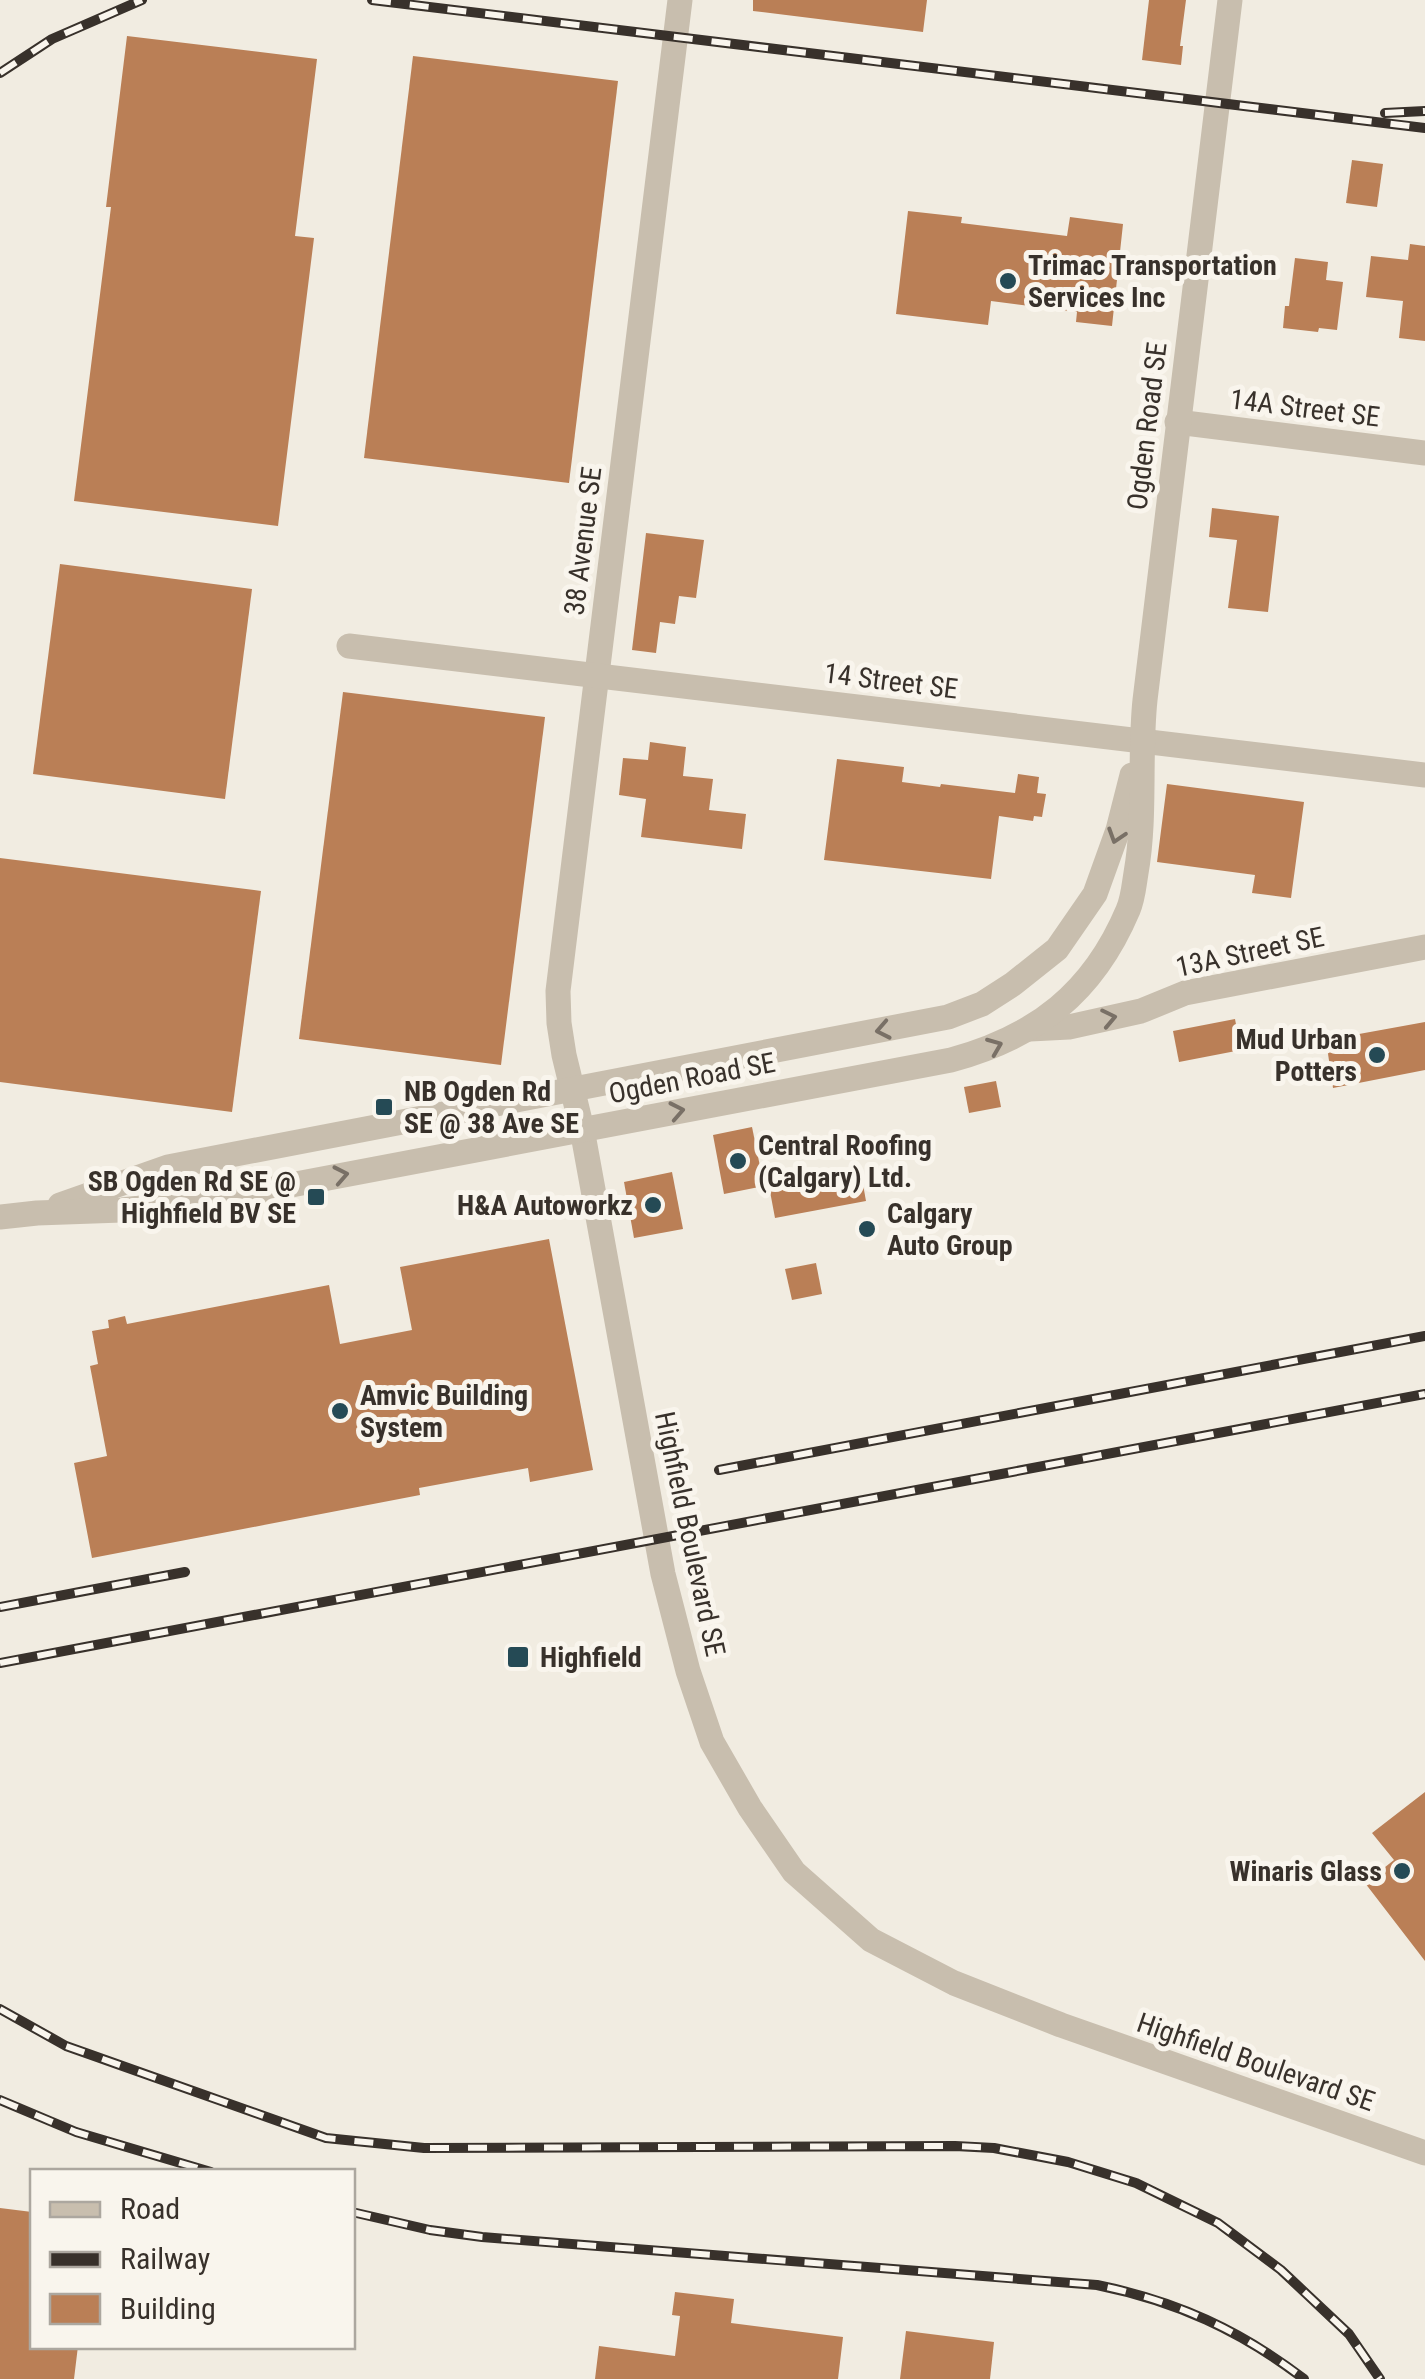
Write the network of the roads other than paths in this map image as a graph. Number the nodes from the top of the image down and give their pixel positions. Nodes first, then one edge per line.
1 (680, 0) edge
2 (1230, 0) edge
3 (1178, 422) junction
4 (1425, 453) edge
5 (349, 646) dead end
6 (596, 676) junction
7 (1141, 741) junction
8 (1425, 776) edge
9 (1425, 947) edge
10 (1030, 1029) junction
11 (571, 1090) junction
12 (582, 1130) junction
13 (37, 1213) junction
14 (0, 1216) edge
15 (1425, 2153) edge

1 - 6 street, 38 Avenue SE
2 - 3 street, Ogden Road SE
3 - 4 street, 14A Street SE
3 - 7 street, Ogden Road SE
5 - 6 street, 14 Street SE
6 - 7 street, 14 Street SE
6 - 11 street, 38 Avenue SE
7 - 8 street, 14 Street SE
7 - 10 street, Ogden Road SE
7 -> 11 street, Ogden Road SE
10 -> 9 street, 13A Street SE
12 -> 10 street, Ogden Road SE
11 - 12 street, Highfield Boulevard SE
11 - 13 street, Ogden Road SE
13 -> 12 street, Ogden Road SE
12 - 15 street, Highfield Boulevard SE
13 - 14 street, Ogden Road SE

